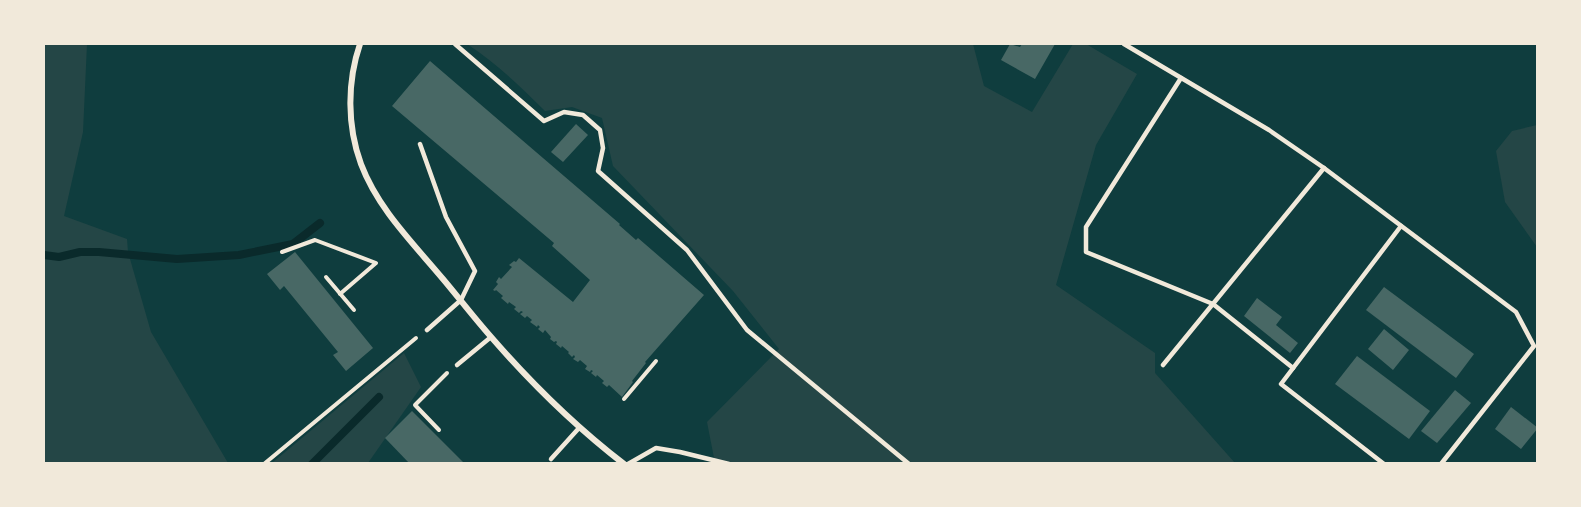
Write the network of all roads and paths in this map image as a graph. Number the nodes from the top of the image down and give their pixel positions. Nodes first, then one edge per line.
1 (360, 44) edge
2 (455, 44) edge
3 (1124, 44) edge
4 (1181, 78) junction
5 (420, 144) dead end
6 (1324, 168) junction
7 (1401, 226) junction
8 (282, 252) dead end
9 (326, 277) dead end
10 (340, 294) junction
11 (461, 300) junction
12 (1213, 304) junction
13 (354, 310) dead end
14 (427, 330) joint
15 (491, 337) junction
16 (1534, 346) junction
17 (1538, 352) edge
18 (656, 361) dead end
19 (457, 365) joint
20 (1163, 365) dead end
21 (1293, 368) junction
22 (624, 399) dead end
23 (579, 428) junction
24 (438, 430) dead end
25 (550, 459) dead end
26 (264, 464) edge
27 (626, 464) edge
28 (729, 464) edge
29 (909, 464) edge
30 (1384, 464) edge
31 (1441, 464) edge

1 - 11 street
2 - 29 lane
3 - 4 lane
4 - 6 lane
4 - 12 lane
5 - 11 lane
6 - 7 lane
6 - 12 lane
7 - 16 lane
7 - 21 lane
8 - 10 path
9 - 10 path
10 - 13 path
11 - 14 lane
11 - 15 street
12 - 20 lane
12 - 21 lane
14 - 26 path
15 - 19 lane
15 - 23 street
16 - 17 lane
16 - 31 lane
18 - 22 path
19 - 24 path
21 - 30 lane
23 - 25 lane
23 - 27 street
27 - 28 lane

